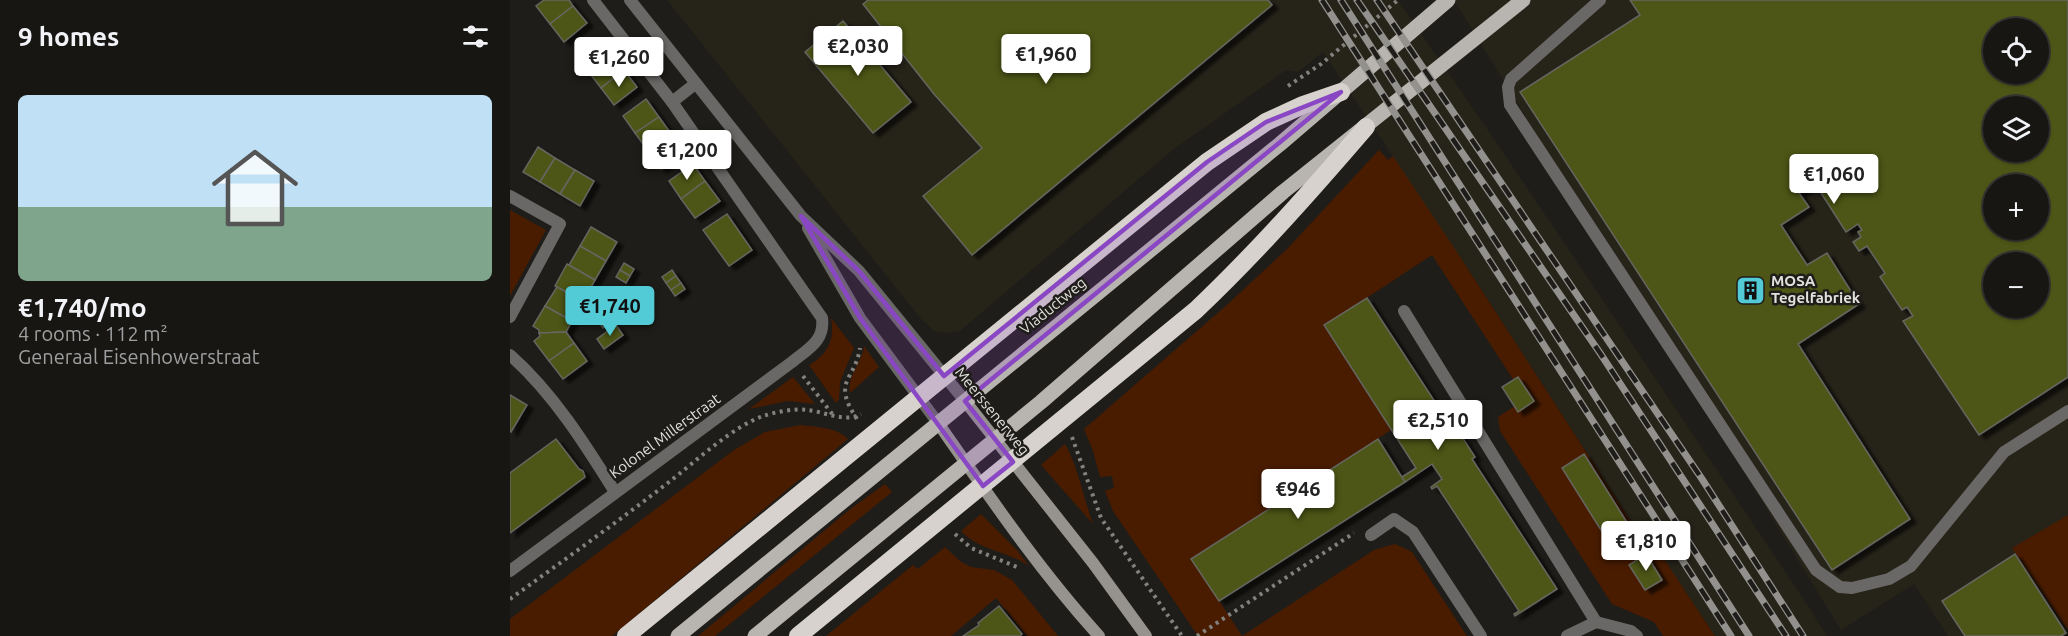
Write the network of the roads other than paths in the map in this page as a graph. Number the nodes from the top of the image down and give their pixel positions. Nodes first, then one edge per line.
1 (592, 0) edge
2 (630, 0) edge
3 (1448, 0) edge
4 (1523, 0) edge
5 (1600, 0) edge
6 (695, 84) junction
7 (1341, 92) junction
8 (672, 102) junction
9 (1366, 127) junction
10 (510, 196) edge
11 (801, 216) junction
12 (1404, 311) dead end
13 (510, 317) edge
14 (510, 355) edge
15 (965, 401) junction
16 (2068, 411) edge
17 (938, 423) junction
18 (995, 440) junction
19 (967, 464) junction
20 (615, 492) junction
21 (1371, 535) road end
22 (510, 571) edge
23 (1596, 622) junction
24 (626, 636) edge
25 (678, 636) edge
26 (755, 636) edge
27 (798, 636) edge
28 (1099, 636) edge
29 (1146, 636) edge
30 (1481, 636) edge
31 (1567, 636) edge
32 (1637, 636) edge

1 - 8 street
2 - 6 street, Meerssenerweg
3 - 7 main road, Viaductweg
4 - 9 main road
5 - 16 street
6 - 8 street
6 - 11 street, Meerssenerweg
7 - 15 main road, Viaductweg
7 - 24 highway
8 - 20 street, Kolonel Millerstraat
9 - 18 main road
9 - 27 highway
10 - 13 street
11 - 15 street, Meerssenerweg
11 - 17 street, Meerssenerweg
12 - 23 street
14 - 20 street
15 - 17 main road, Viaductweg
15 - 18 street, Meerssenerweg
17 - 19 street, Meerssenerweg
17 - 25 main road, Viaductweg
18 - 19 main road
18 - 29 street, Meerssenerweg
19 - 26 main road
19 - 28 street, Meerssenerweg
20 - 22 street, Kolonel Millerstraat
21 - 30 street
23 - 31 street
23 - 32 street

